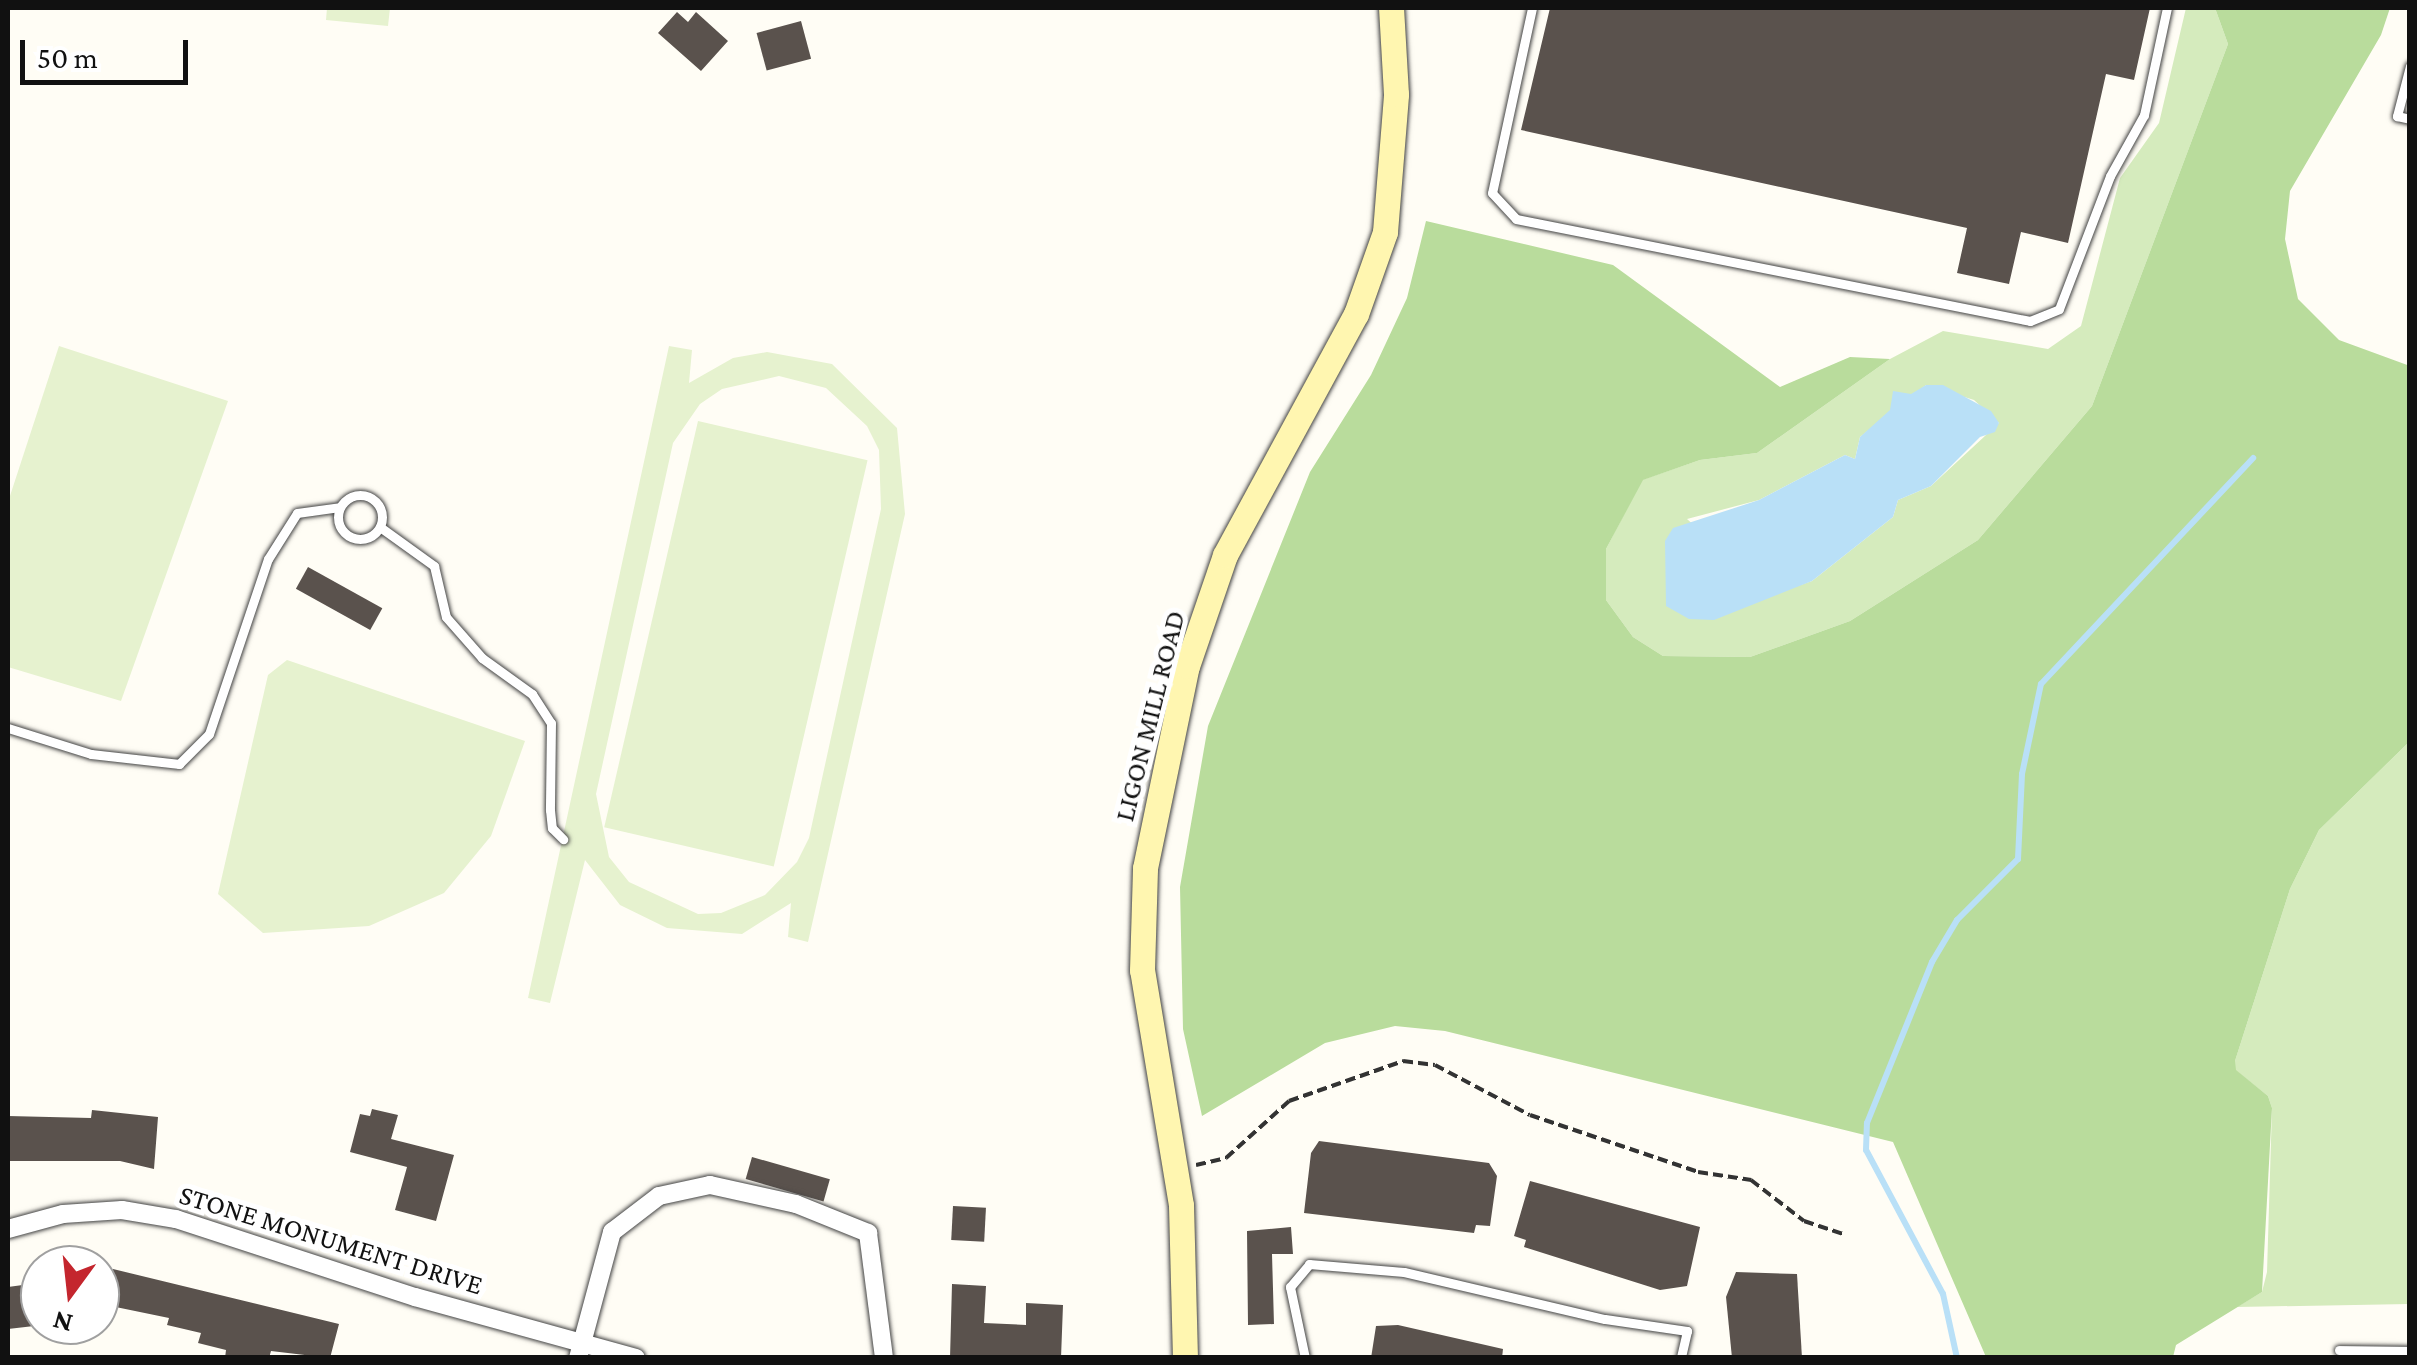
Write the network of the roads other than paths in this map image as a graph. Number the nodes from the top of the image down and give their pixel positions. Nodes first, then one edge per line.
1 (1391, 8) edge
2 (1532, 8) edge
3 (2167, 8) edge
4 (2410, 66) edge
5 (2410, 119) edge
6 (340, 508) junction
7 (380, 527) junction
8 (8, 728) edge
9 (563, 839) dead end
10 (8, 1230) edge
11 (580, 1350) edge
12 (2339, 1350) dead end
13 (2410, 1351) edge
14 (636, 1358) edge
15 (884, 1358) edge
16 (1185, 1358) edge
17 (1306, 1358) edge
18 (1681, 1358) edge

1 - 16 main road, LIGON MILL ROAD
2 - 3 lane
4 - 5 lane
6 - 7 lane
6 - 7 lane
6 - 8 lane
7 - 9 lane
10 - 11 street, STONE MONUMENT DRIVE
11 - 14 street, STONE MONUMENT DRIVE
11 - 15 street
12 - 13 lane
17 - 18 lane

